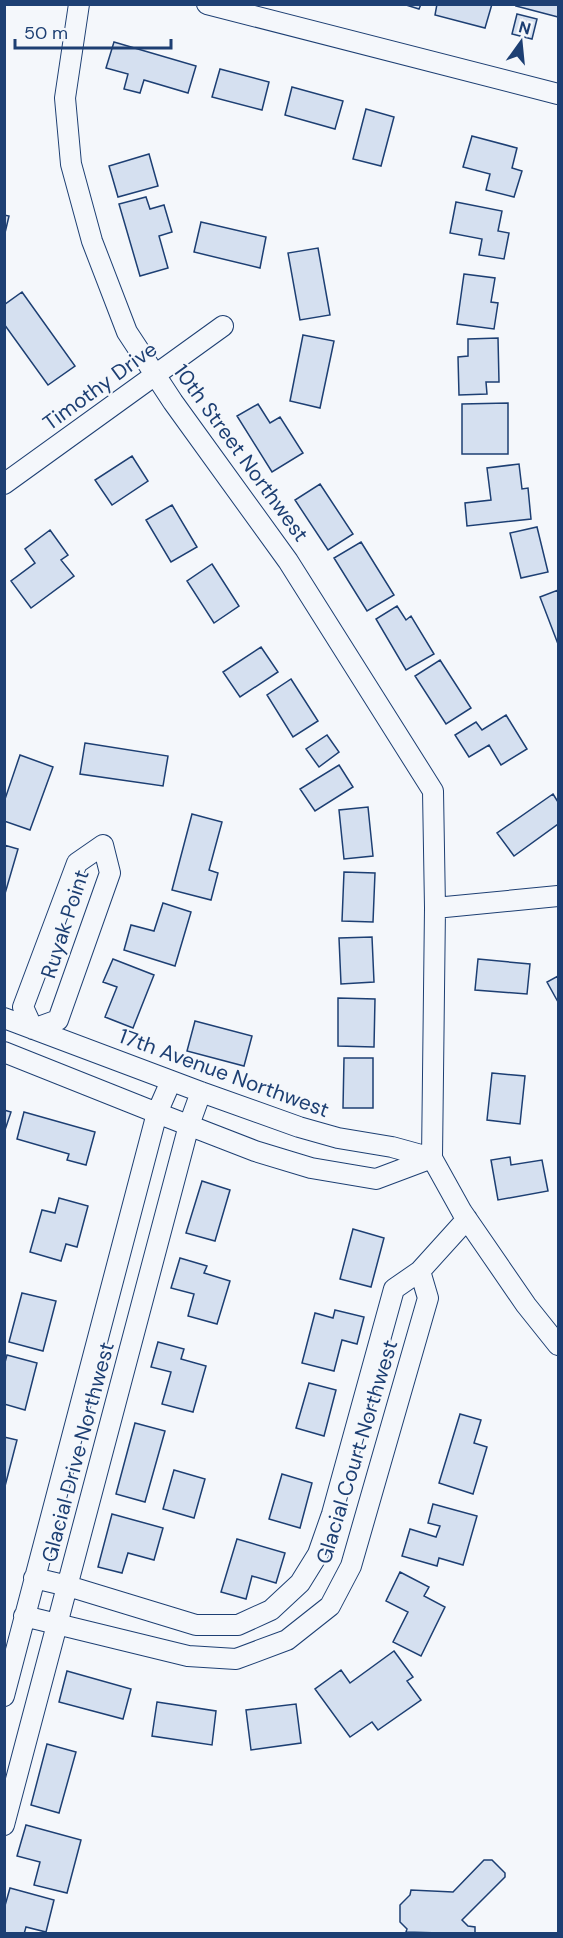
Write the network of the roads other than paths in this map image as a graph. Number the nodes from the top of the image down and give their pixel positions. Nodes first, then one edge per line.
1 (80, 4) edge
2 (207, 4) edge
3 (558, 94) edge
4 (223, 326) dead end
5 (155, 375) junction
6 (4, 484) edge
7 (558, 896) edge
8 (435, 908) junction
9 (4, 1018) edge
10 (33, 1029) junction
11 (13, 1055) edge
12 (171, 1081) junction
13 (201, 1092) junction
14 (157, 1113) junction
15 (189, 1125) junction
16 (432, 1158) junction
17 (467, 1219) junction
18 (420, 1271) junction
19 (558, 1345) edge
20 (34, 1578) junction
21 (68, 1586) junction
22 (24, 1616) junction
23 (58, 1623) junction
24 (4, 1696) edge
25 (4, 1825) edge

1 - 5 street, 10th Street Northwest
2 - 3 street
4 - 5 street, Timothy Drive
5 - 6 street, Timothy Drive
5 - 8 street, 10th Street Northwest
7 - 8 street
8 - 16 street
9 - 10 street, 17th Avenue Northwest
10 - 10 street, Ruyak Point
10 - 11 street
10 - 12 street, 17th Avenue Northwest
11 - 14 street
12 - 13 street, 17th Avenue Northwest
12 - 14 street
13 - 15 street, Glacial Drive Northwest
13 - 16 street, 17th Avenue Northwest
14 - 15 street
14 - 20 street
15 - 16 street
15 - 21 street, Glacial Drive Northwest
16 - 17 street
17 - 18 street
17 - 19 street
18 - 21 street
18 - 23 street, Glacial Court Northwest
20 - 21 street
20 - 22 street
21 - 23 street, Glacial Drive Northwest
22 - 23 street, Glacial Court Northwest
22 - 24 street
23 - 25 street, Glacial Drive Northwest

